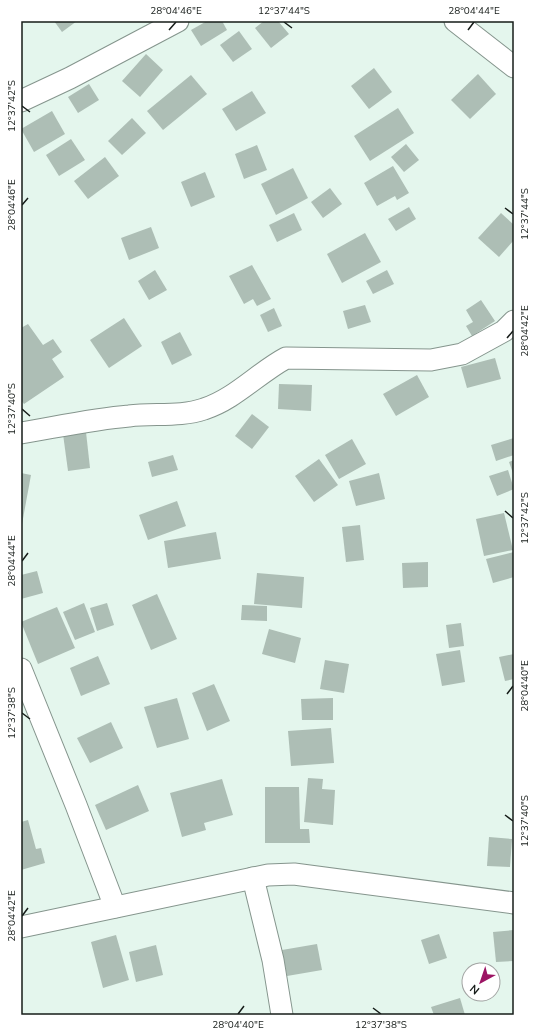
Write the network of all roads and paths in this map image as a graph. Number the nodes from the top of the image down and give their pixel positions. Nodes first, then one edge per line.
1 (178, 21) edge
2 (455, 21) edge
3 (514, 67) edge
4 (21, 101) edge
5 (514, 321) edge
6 (21, 433) edge
7 (21, 669) edge
8 (253, 878) junction
9 (514, 902) edge
10 (115, 907) junction
11 (21, 927) edge
12 (282, 1015) edge

1 - 4 street
2 - 3 street
5 - 6 street
7 - 10 street
8 - 9 street
8 - 10 street
8 - 12 street
10 - 11 street

